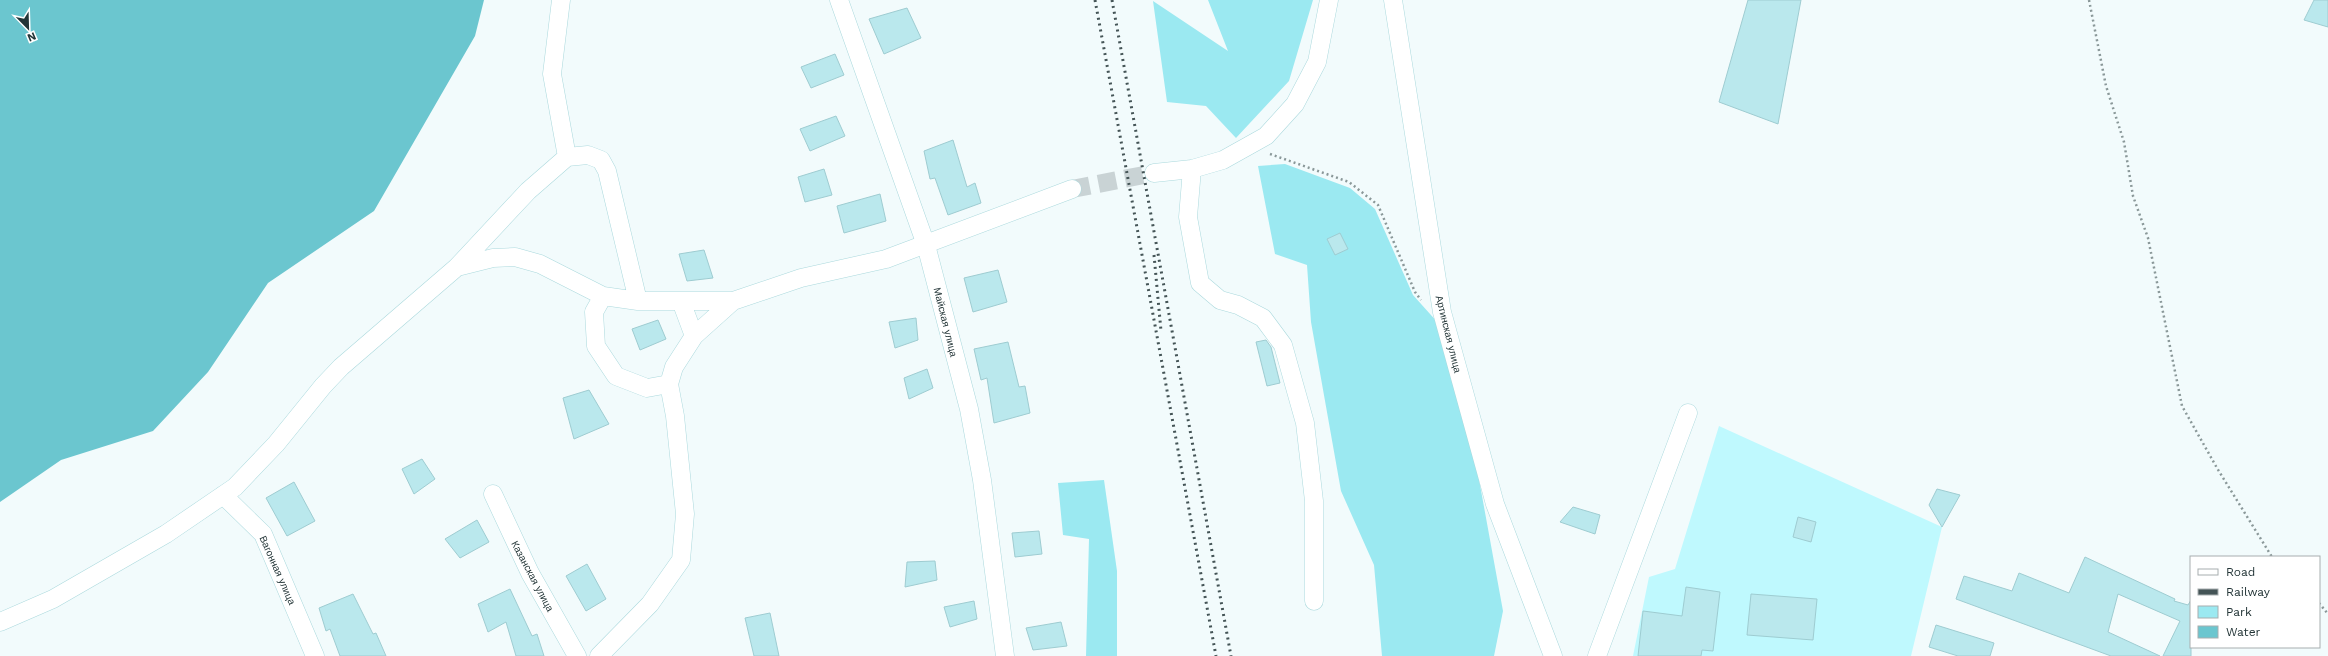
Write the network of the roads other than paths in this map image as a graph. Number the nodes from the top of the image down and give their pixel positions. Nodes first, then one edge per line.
1 (561, 0) edge
2 (839, 0) edge
3 (1329, 0) edge
4 (1393, 1) edge
5 (568, 157) junction
6 (1192, 169) junction
7 (1154, 174) tunnel mouth
8 (1072, 188) tunnel mouth
9 (926, 245) junction
10 (457, 267) junction
11 (603, 296) junction
12 (638, 301) junction
13 (681, 301) junction
14 (734, 301) junction
15 (694, 336) junction
16 (669, 384) junction
17 (1688, 413) dead end
18 (493, 494) dead end
19 (223, 495) junction
20 (1314, 602) dead end
21 (0, 622) edge
22 (315, 656) edge
23 (577, 656) edge
24 (599, 656) edge
25 (1005, 656) edge
26 (1553, 656) edge
27 (1597, 656) edge

1 - 5 street
2 - 9 street, Майская улица
3 - 6 street
4 - 26 street, Артинская улица
5 - 10 street
5 - 12 street
6 - 7 street
6 - 20 street
8 - 9 street
9 - 14 street
9 - 25 street, Майская улица
10 - 11 street
10 - 19 street
11 - 12 street
11 - 16 street
12 - 13 street
13 - 14 street
13 - 15 street
14 - 15 street
15 - 16 street
16 - 24 street
17 - 27 street
18 - 23 street, Казанская улица
19 - 21 street
19 - 22 street, Вагонная улица

